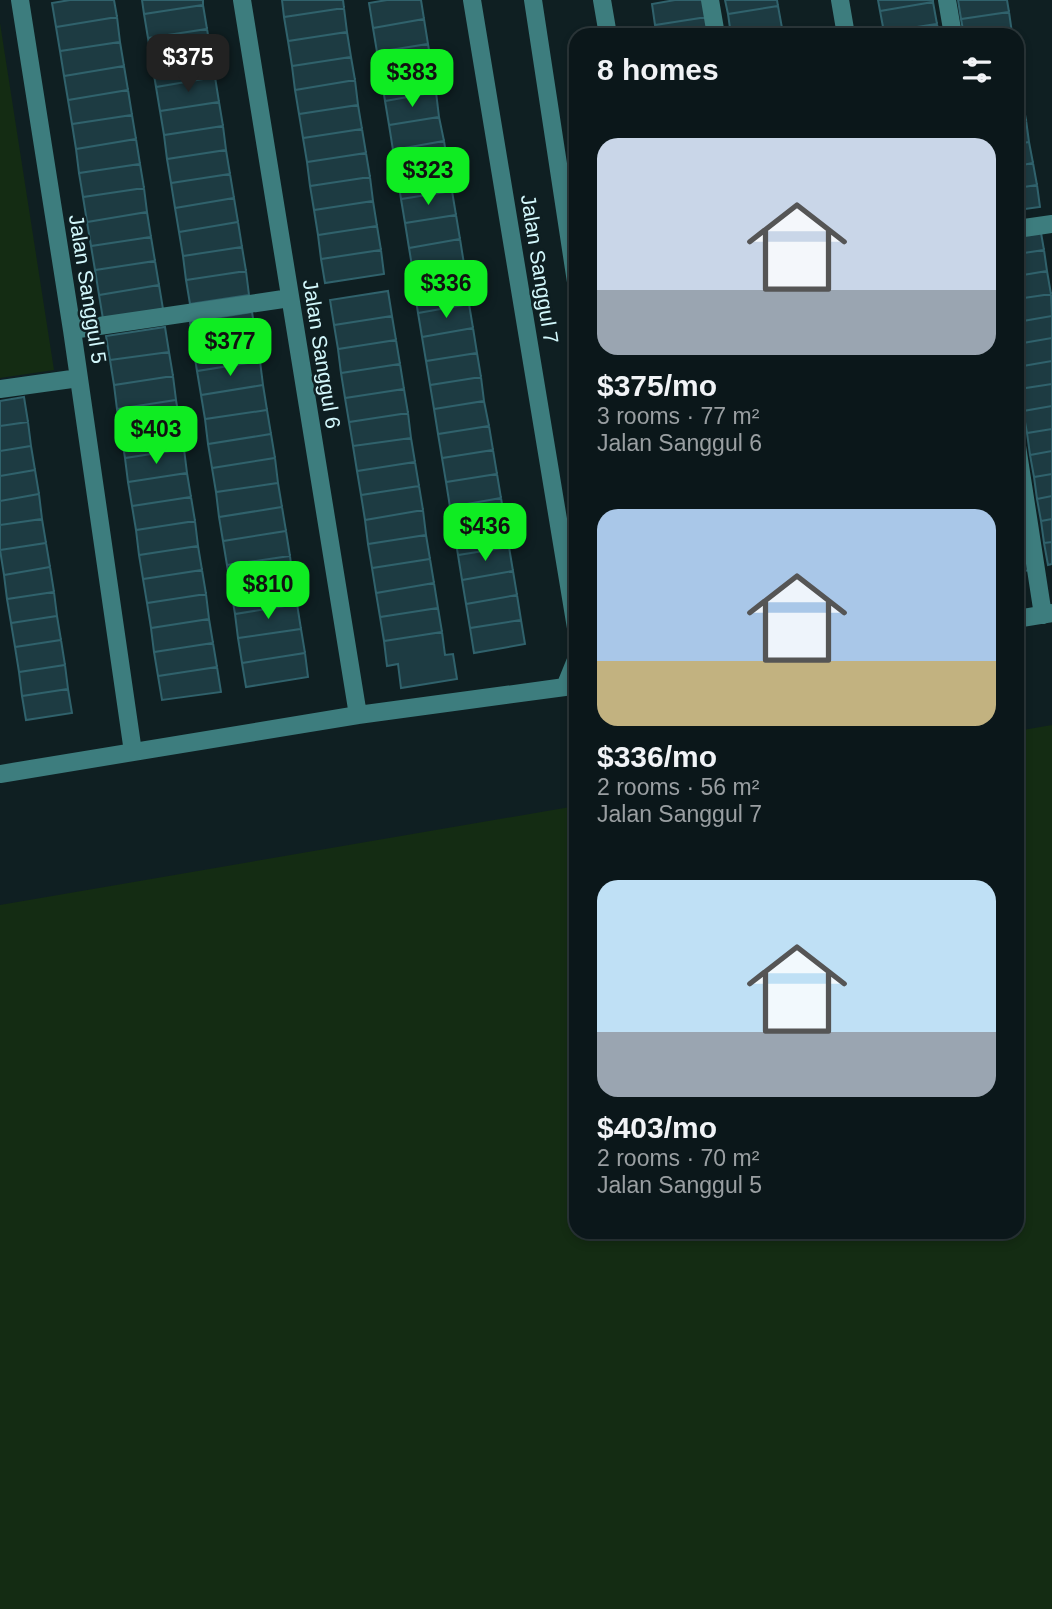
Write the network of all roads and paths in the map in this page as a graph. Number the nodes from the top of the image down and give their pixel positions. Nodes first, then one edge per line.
1 (20, 0) edge
2 (243, 0) edge
3 (472, 0) edge
4 (533, 0) edge
5 (602, 0) edge
6 (710, 0) edge
7 (841, 0) edge
8 (947, 0) edge
9 (607, 28) edge
10 (715, 28) edge
11 (845, 28) edge
12 (952, 28) edge
13 (1052, 224) edge
14 (1024, 228) edge
15 (569, 236) edge
16 (290, 298) junction
17 (72, 330) junction
18 (79, 378) junction
19 (0, 389) edge
20 (1024, 485) edge
21 (569, 586) edge
22 (1047, 614) edge
23 (1024, 618) edge
24 (569, 677) edge
25 (358, 715) junction
26 (133, 752) junction
27 (0, 774) edge

1 - 17 street, Jalan Sanggul 5
2 - 16 street, Jalan Sanggul 6
3 - 21 street, Jalan Sanggul 7
4 - 15 street
5 - 9 street
6 - 10 street
7 - 11 street
8 - 12 street
13 - 14 street
16 - 17 street
16 - 25 street, Jalan Sanggul 6
17 - 18 street, Jalan Sanggul 5
18 - 19 street
18 - 26 street, Jalan Sanggul 5
20 - 22 street
22 - 23 street
24 - 25 street
25 - 26 street
26 - 27 street

